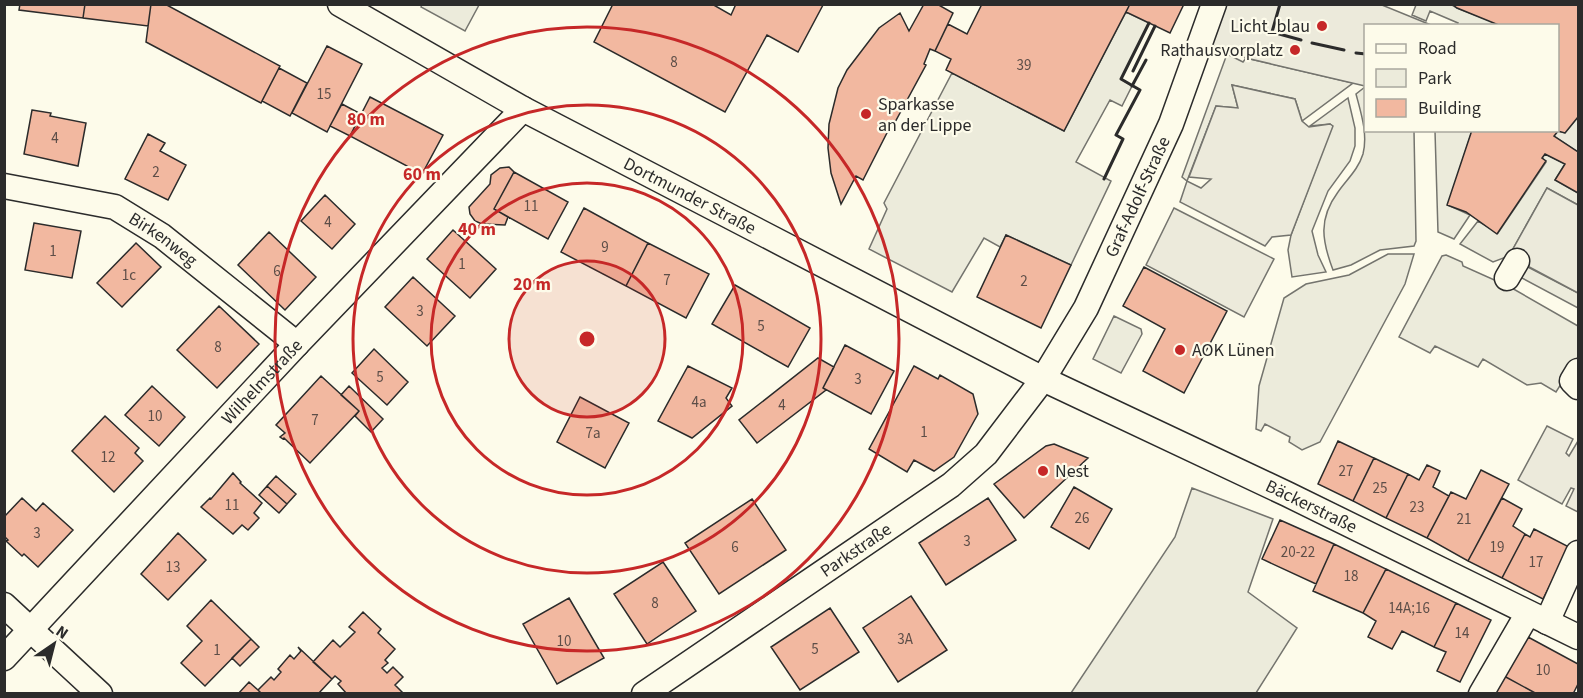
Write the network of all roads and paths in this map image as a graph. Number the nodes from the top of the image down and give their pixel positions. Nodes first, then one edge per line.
1 (340, 4) edge
2 (1214, 4) edge
3 (523, 109) junction
4 (4, 186) edge
5 (297, 344) junction
6 (1578, 371) edge
7 (1043, 379) junction
8 (1578, 387) edge
9 (1578, 552) edge
10 (4, 605) edge
11 (1538, 618) junction
12 (30, 629) junction
13 (1578, 637) edge
14 (4, 658) edge
15 (100, 693) edge
16 (644, 693) edge
17 (1481, 693) edge

1 - 3 street, Dortmunder Straße
2 - 7 street, Graf-Adolf-Straße
3 - 5 street, Wilhelmstraße
3 - 7 street, Dortmunder Straße
4 - 5 street, Birkenweg
5 - 12 street, Wilhelmstraße
6 - 8 street
7 - 11 street, Bäckerstraße
7 - 16 street, Parkstraße
9 - 11 street
10 - 12 street
11 - 13 street, Bäckerstraße
11 - 17 street
12 - 14 street, Wilhelmstraße
12 - 15 street

